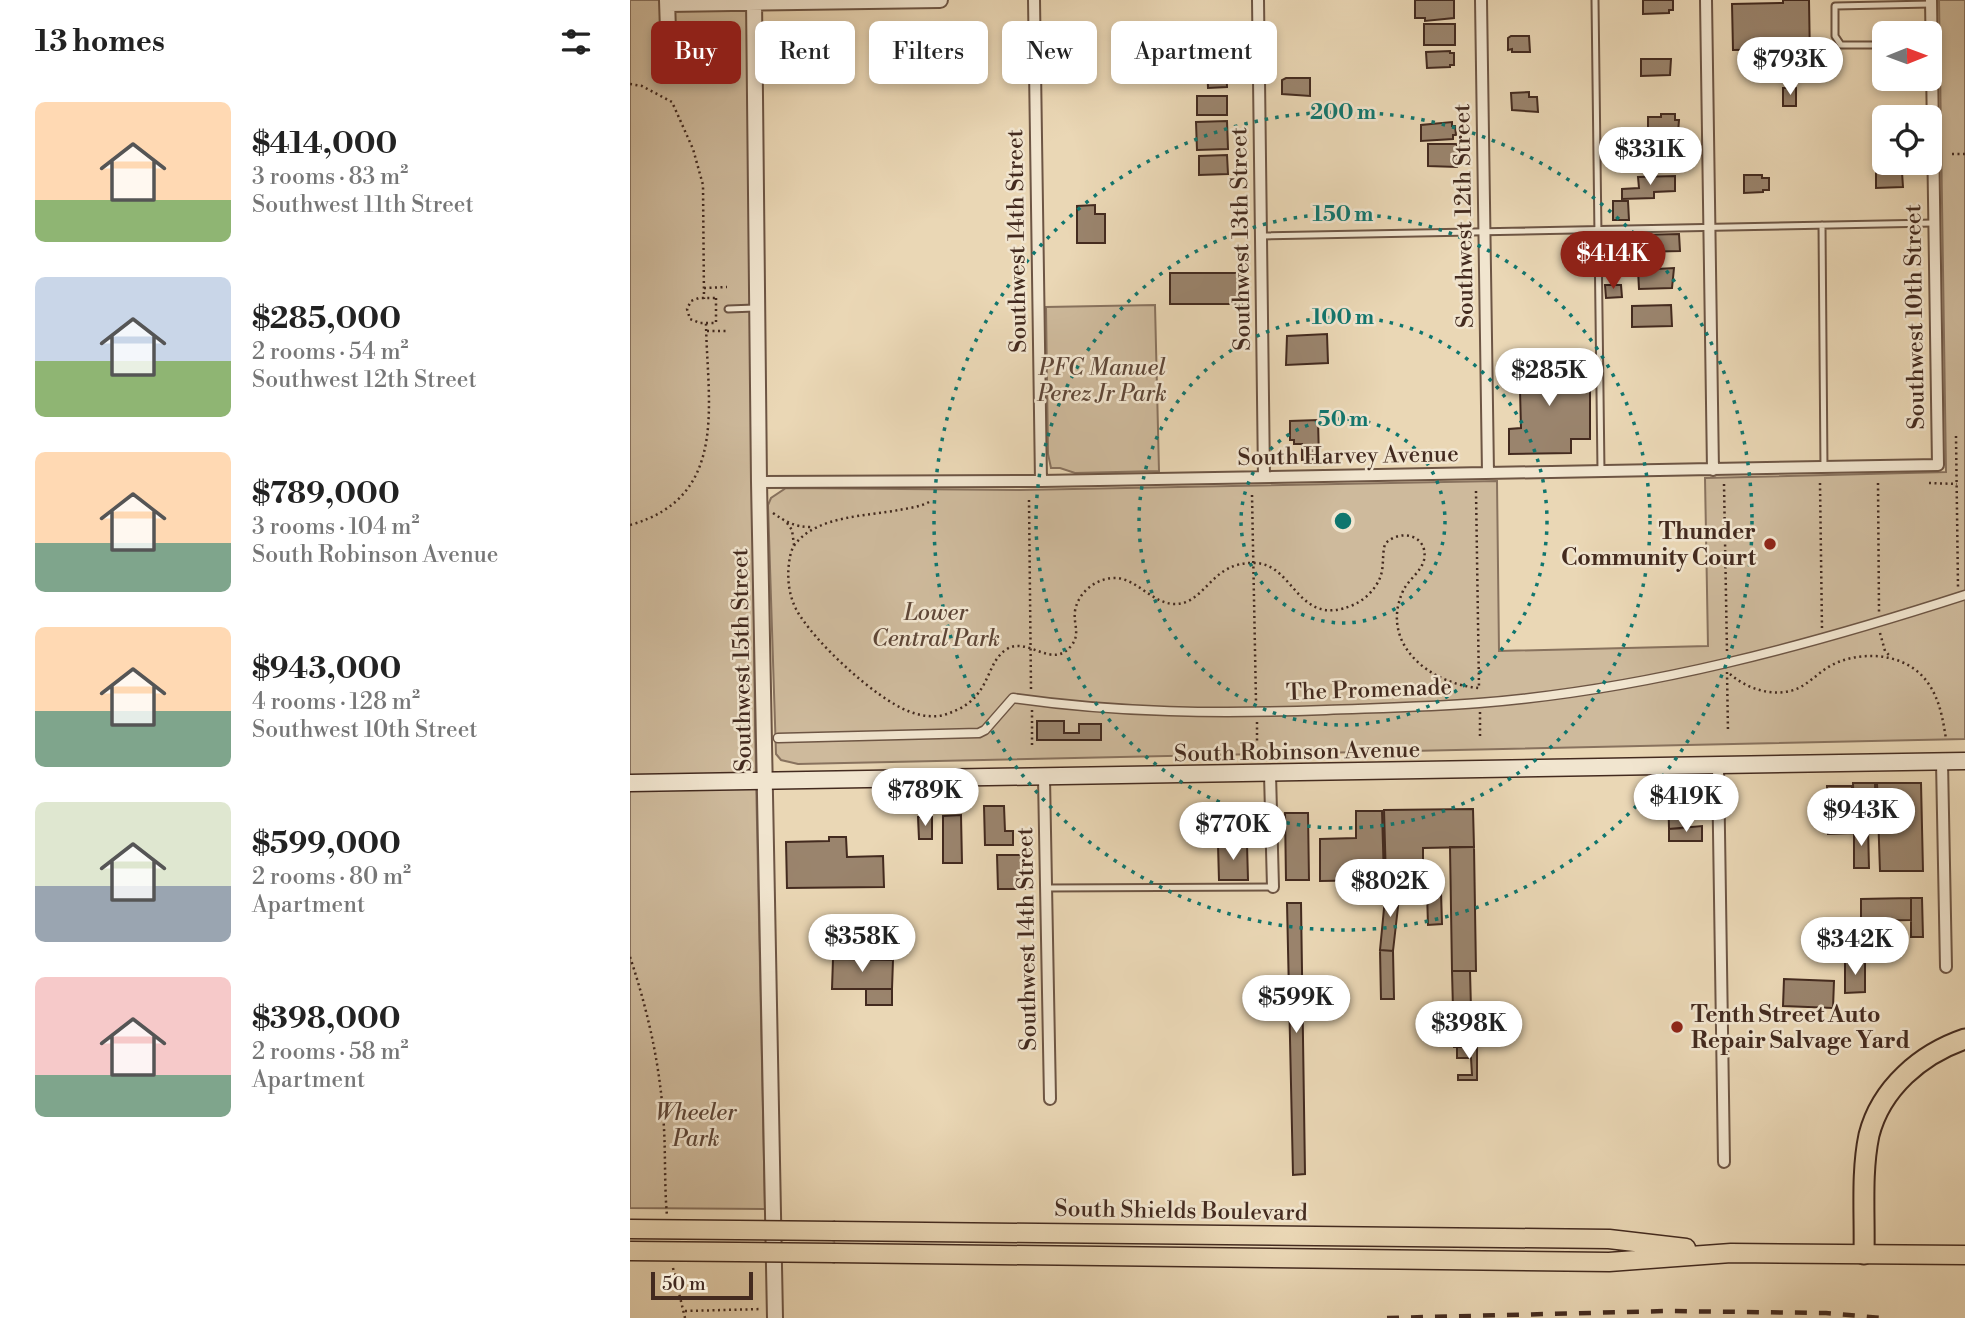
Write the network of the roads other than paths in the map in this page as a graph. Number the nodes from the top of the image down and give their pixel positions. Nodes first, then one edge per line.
1 (940, 0) edge
2 (1034, 0) edge
3 (1258, 0) edge
4 (1481, 0) edge
5 (1595, 0) edge
6 (1706, 0) edge
7 (754, 1) edge
8 (668, 2) edge
9 (1931, 2) edge
10 (1835, 3) edge
11 (668, 21) edge
12 (1931, 21) edge
13 (1872, 45) edge
14 (1932, 91) edge
15 (1934, 223) junction
16 (1822, 225) junction
17 (1710, 228) junction
18 (1598, 229) junction
19 (1484, 230) junction
20 (1261, 236) junction
21 (758, 308) junction
22 (728, 309) dead end
23 (1938, 465) joint
24 (1824, 468) junction
25 (1713, 470) junction
26 (1601, 471) junction
27 (1488, 473) junction
28 (1264, 477) junction
29 (1041, 481) junction
30 (760, 482) junction
31 (1962, 596) edge
32 (778, 738) dead end
33 (1965, 761) edge
34 (1942, 762) junction
35 (1718, 766) junction
36 (1270, 774) junction
37 (1044, 778) junction
38 (767, 781) junction
39 (630, 783) edge
40 (1273, 887) joint
41 (1046, 888) junction
42 (1945, 967) dead end
43 (1965, 1039) edge
44 (1050, 1099) dead end
45 (1724, 1162) dead end
46 (630, 1229) edge
47 (630, 1251) edge
48 (1731, 1253) junction
49 (1864, 1254) junction
50 (1965, 1255) edge
51 (770, 1314) edge

1 - 7 street
2 - 29 street, Southwest 14th Street
3 - 20 street, Southwest 13th Street
4 - 19 street, Southwest 12th Street
5 - 18 lane
6 - 17 street
7 - 8 street
7 - 21 street, Southwest 15th Street
8 - 11 street
9 - 10 lane
9 - 12 street, Southwest 10th Street
10 - 13 lane
14 - 15 street, Southwest 10th Street
15 - 16 lane
15 - 23 street, Southwest 10th Street
16 - 17 lane
16 - 24 lane
17 - 18 lane
17 - 25 street
18 - 19 lane
18 - 26 lane
19 - 20 lane
19 - 27 street, Southwest 12th Street
20 - 28 street, Southwest 13th Street
21 - 22 lane
21 - 30 street, Southwest 15th Street
23 - 24 street, South Harvey Avenue
24 - 25 street, South Harvey Avenue
25 - 26 street, South Harvey Avenue
26 - 27 street, South Harvey Avenue
27 - 28 street, South Harvey Avenue
28 - 29 street, South Harvey Avenue
29 - 30 street, South Harvey Avenue
30 - 38 street, Southwest 15th Street
31 - 32 street, The Promenade
33 - 34 main road, South Robinson Avenue
34 - 35 main road, South Robinson Avenue
34 - 42 street
35 - 36 main road, South Robinson Avenue
35 - 45 street
36 - 37 main road, South Robinson Avenue
36 - 40 street
37 - 38 main road, South Robinson Avenue
37 - 41 street, Southwest 14th Street
38 - 39 main road, South Robinson Avenue
38 - 51 street, Southwest 15th Street
40 - 41 lane
41 - 44 street, Southwest 14th Street
43 - 49 highway
46 - 48 main road, South Shields Boulevard, bridge
47 - 48 main road, South Shields Boulevard, bridge
48 - 49 main road, South Shields Boulevard
49 - 50 main road, South Shields Boulevard

